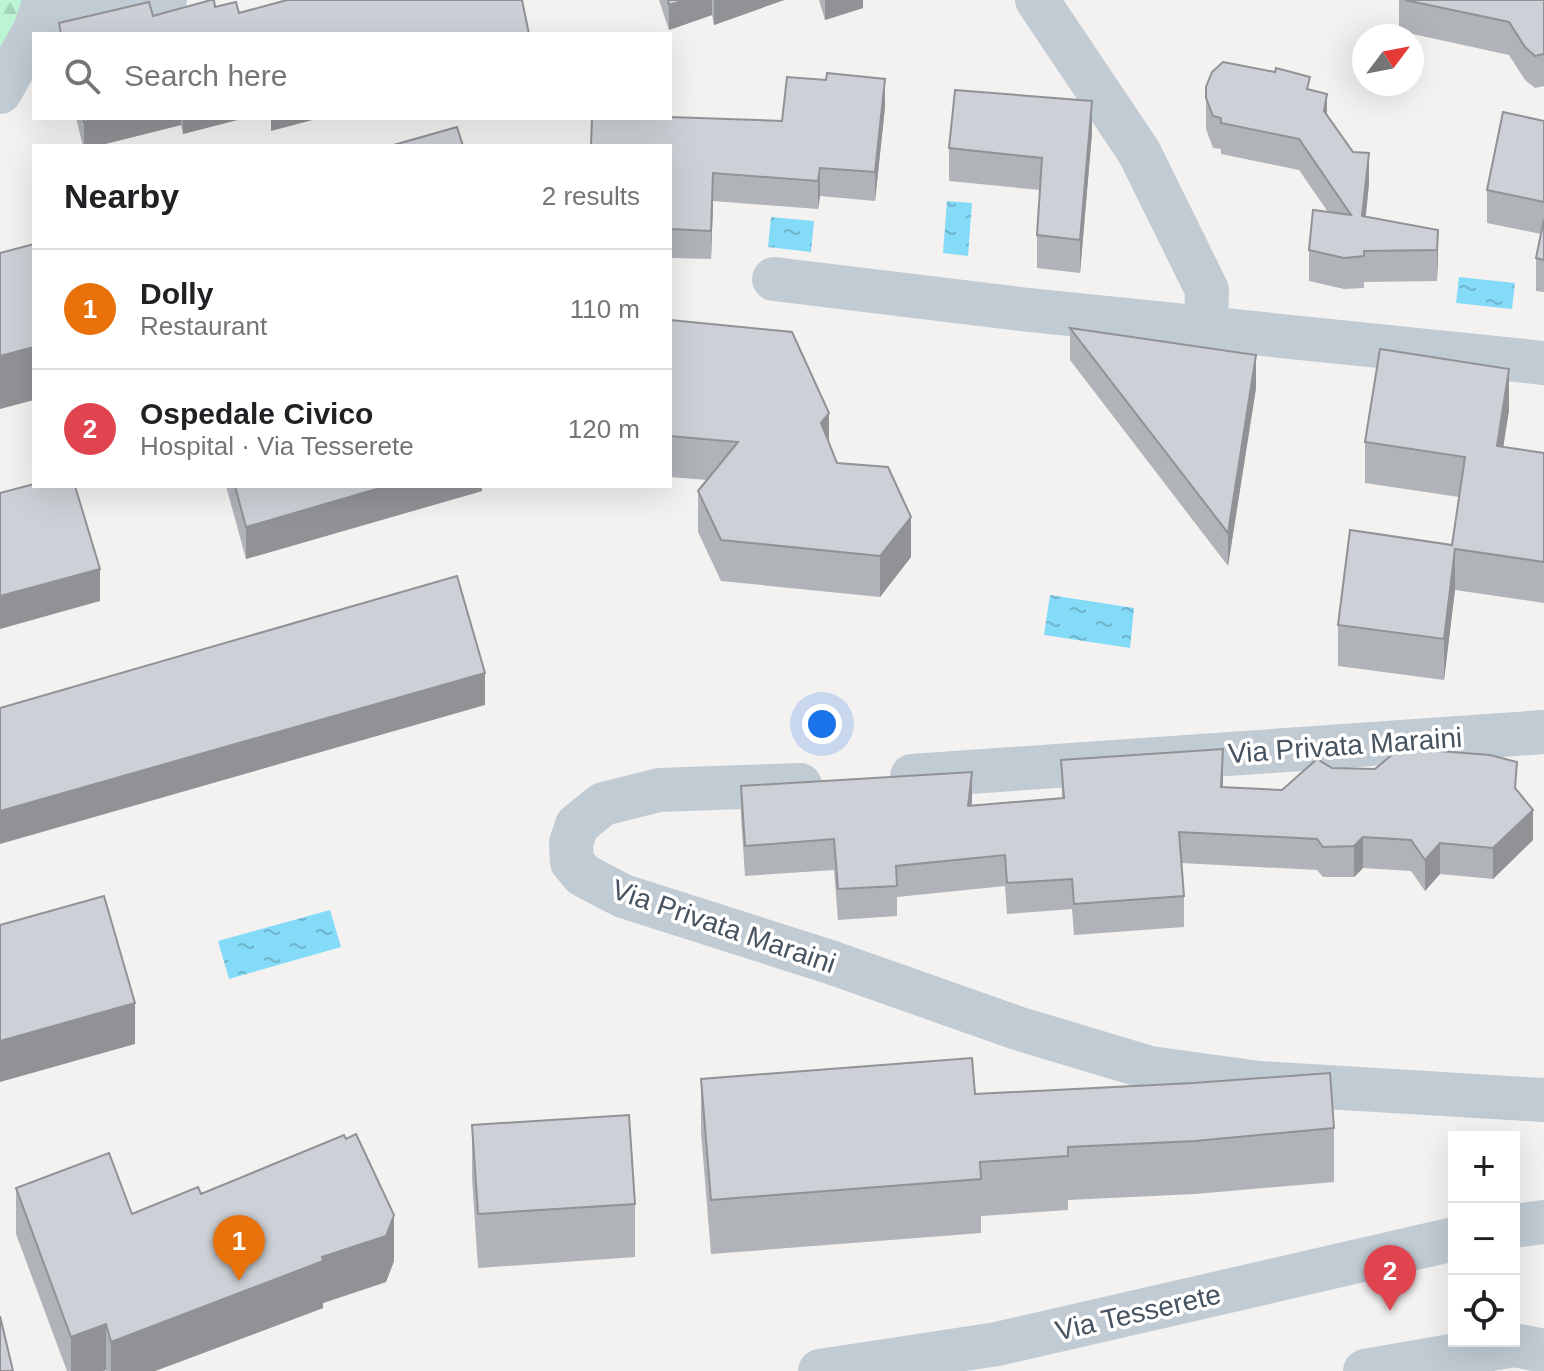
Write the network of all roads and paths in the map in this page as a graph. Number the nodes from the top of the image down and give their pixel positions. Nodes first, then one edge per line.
1 (165, 0) edge
2 (1037, 0) edge
3 (40, 15) edge
4 (0, 92) edge
5 (774, 279) dead end
6 (1206, 327) junction
7 (1544, 363) edge
8 (1544, 732) edge
9 (1544, 1100) edge
10 (1544, 1222) edge
11 (1520, 1225) edge
12 (1448, 1241) edge
13 (1544, 1351) edge
14 (1001, 1358) edge
15 (820, 1371) edge
16 (1365, 1371) edge

1 - 3 street
2 - 6 street
3 - 4 street
5 - 6 street
6 - 7 street
8 - 9 street, Via Privata Maraini
10 - 11 street
12 - 14 street, Via Tesserete
13 - 16 street
14 - 15 street, Via Tesserete

